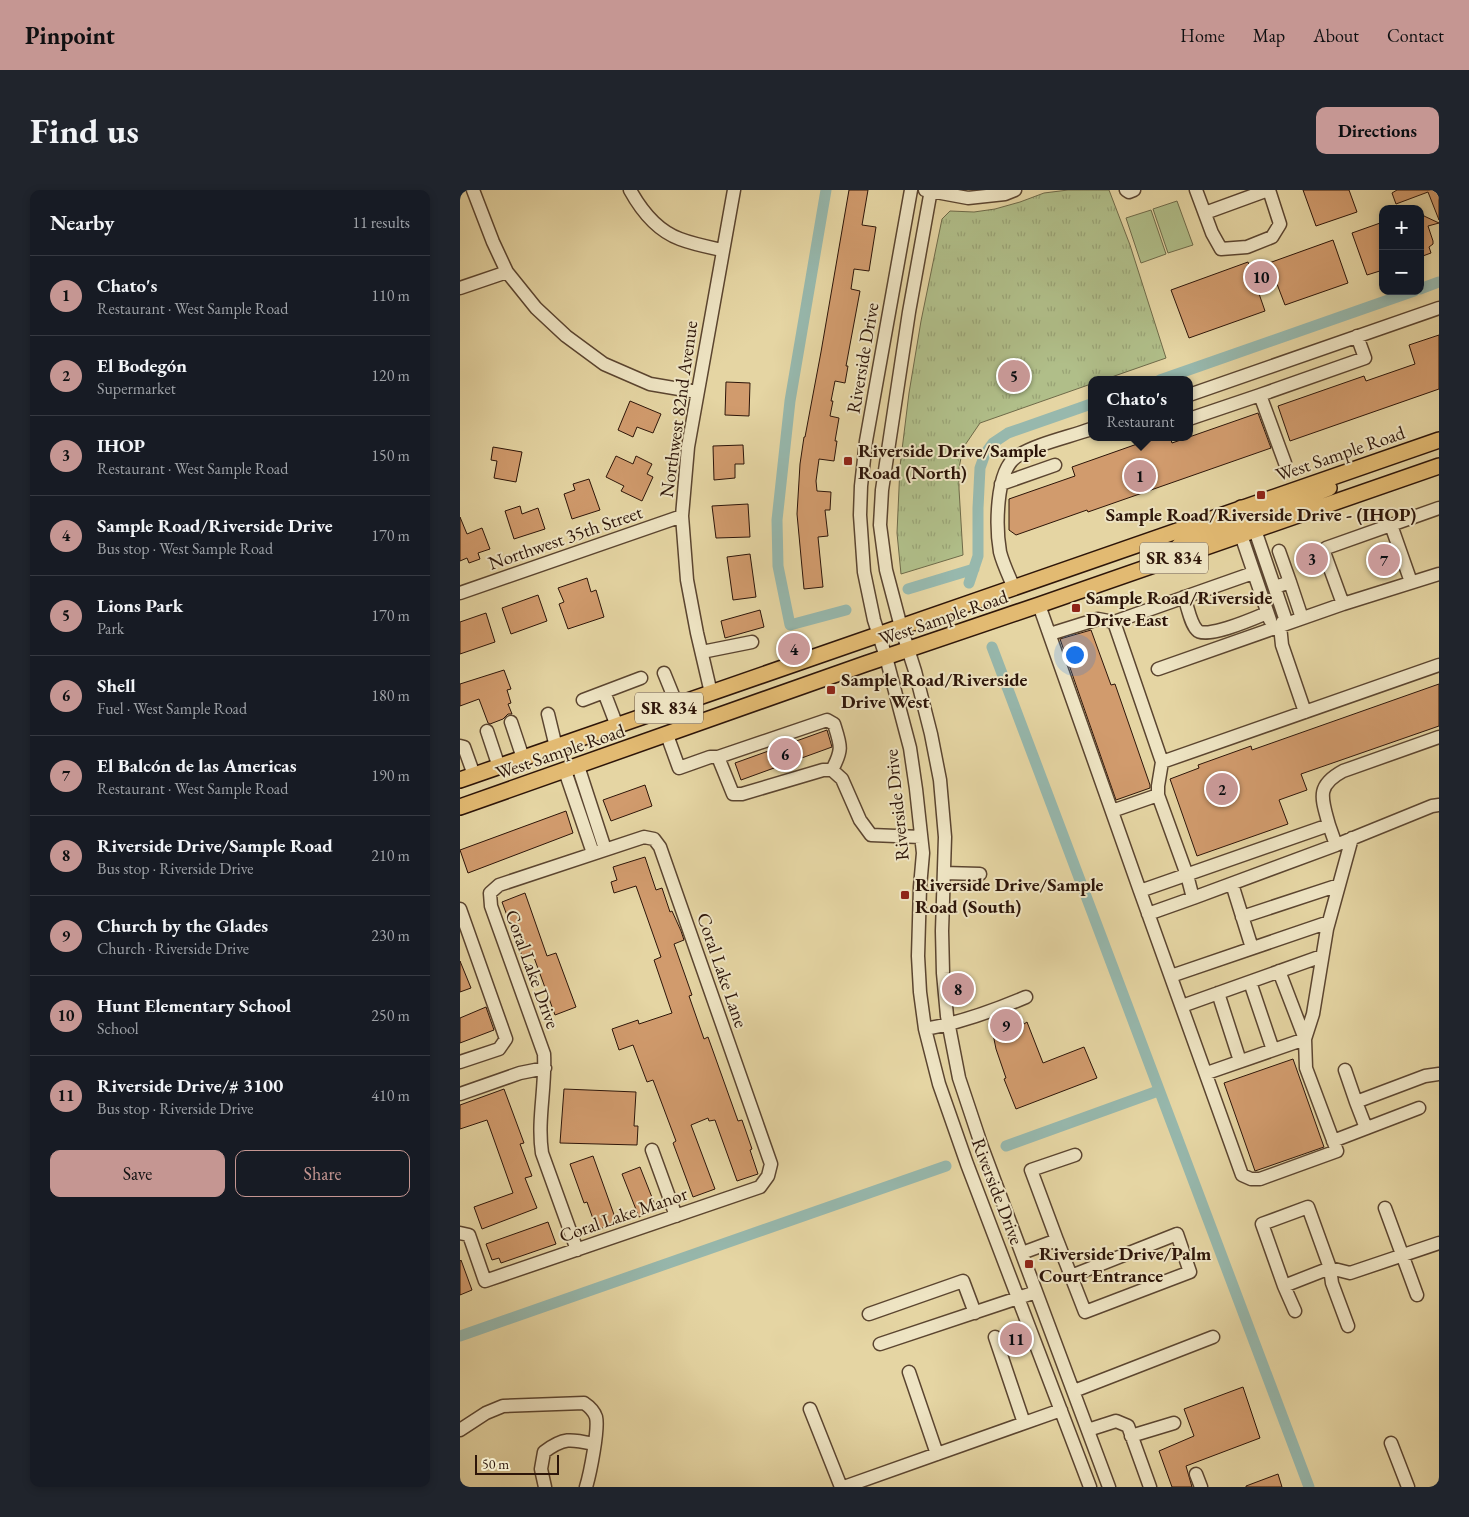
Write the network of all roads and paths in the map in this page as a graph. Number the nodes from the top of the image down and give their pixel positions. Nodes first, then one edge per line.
1 (473, 190) edge
2 (630, 190) edge
3 (734, 190) edge
4 (911, 190) edge
5 (929, 190) edge
6 (1016, 190) edge
7 (1126, 190) edge
8 (1134, 190) edge
9 (1196, 190) edge
10 (1268, 190) edge
11 (1204, 213) junction
12 (722, 250) junction
13 (507, 272) junction
14 (460, 288) edge
15 (1439, 308) edge
16 (1357, 336) junction
17 (697, 392) junction
18 (1193, 394) edge
19 (1260, 394) junction
20 (1193, 418) edge
21 (1088, 430) edge
22 (1439, 440) edge
23 (1285, 463) dead end
24 (1055, 465) dead end
25 (1439, 466) edge
26 (1344, 473) junction
27 (1001, 484) junction
28 (1241, 508) junction
29 (1439, 508) edge
30 (682, 516) junction
31 (1391, 525) junction
32 (1248, 533) junction
33 (1279, 551) dead end
34 (1166, 561) junction
35 (1253, 573) junction
36 (1439, 574) edge
37 (1290, 582) junction
38 (1411, 582) junction
39 (1275, 587) junction
40 (1014, 588) junction
41 (460, 593) edge
42 (1184, 597) junction
43 (1343, 604) junction
44 (1039, 605) junction
45 (1267, 613) junction
46 (1302, 618) junction
47 (1114, 622) junction
48 (1280, 626) junction
49 (901, 627) junction
50 (1050, 634) junction
51 (878, 636) junction
52 (752, 642) dead end
53 (909, 649) junction
54 (702, 652) junction
55 (886, 657) junction
56 (1439, 665) edge
57 (1158, 669) dead end
58 (664, 673) dead end
59 (641, 678) dead end
60 (604, 692) junction
61 (711, 693) junction
62 (583, 700) dead end
63 (677, 705) junction
64 (1306, 712) junction
65 (548, 714) dead end
66 (511, 722) dead end
67 (617, 726) junction
68 (487, 731) dead end
69 (667, 735) junction
70 (1439, 737) edge
71 (460, 746) edge
72 (556, 747) junction
73 (718, 757) junction
74 (524, 758) junction
75 (1162, 762) junction
76 (499, 767) junction
77 (571, 768) junction
78 (832, 770) junction
79 (467, 778) edge
80 (1158, 795) junction
81 (1439, 805) edge
82 (460, 807) edge
83 (1112, 811) junction
84 (1329, 825) junction
85 (921, 837) junction
86 (1352, 838) junction
87 (1336, 845) junction
88 (599, 851) junction
89 (944, 873) junction
90 (980, 874) dead end
91 (1187, 875) junction
92 (1232, 884) junction
93 (1339, 885) junction
94 (1140, 891) junction
95 (1193, 898) junction
96 (460, 910) edge
97 (1148, 914) junction
98 (1242, 917) junction
99 (1329, 922) junction
100 (1252, 948) junction
101 (1322, 956) junction
102 (1279, 971) junction
103 (1171, 976) junction
104 (1250, 982) junction
105 (1218, 993) junction
106 (1026, 997) dead end
107 (1182, 1006) junction
108 (949, 1025) junction
109 (925, 1029) junction
110 (1305, 1039) junction
111 (1273, 1050) junction
112 (1240, 1061) junction
113 (460, 1062) edge
114 (545, 1068) junction
115 (1345, 1070) dead end
116 (1207, 1073) junction
117 (1439, 1074) edge
118 (460, 1094) edge
119 (1356, 1102) junction
120 (1418, 1108) dead end
121 (1366, 1128) junction
122 (1333, 1141) junction
123 (652, 1150) dead end
124 (1075, 1155) dead end
125 (768, 1176) joint
126 (1385, 1208) dead end
127 (676, 1216) junction
128 (460, 1233) edge
129 (1057, 1240) junction
130 (1439, 1244) edge
131 (577, 1250) junction
132 (1022, 1253) junction
133 (1402, 1255) junction
134 (1330, 1268) junction
135 (1071, 1276) junction
136 (1284, 1286) junction
137 (1036, 1292) junction
138 (1416, 1295) dead end
139 (1018, 1298) junction
140 (1295, 1311) dead end
141 (975, 1313) junction
142 (869, 1314) dead end
143 (1348, 1326) dead end
144 (995, 1337) dead end
145 (1213, 1337) dead end
146 (880, 1344) dead end
147 (909, 1372) dead end
148 (1074, 1391) junction
149 (810, 1409) dead end
150 (1061, 1410) junction
151 (1174, 1422) dead end
152 (1024, 1423) junction
153 (460, 1430) edge
154 (1088, 1430) junction
155 (1129, 1431) junction
156 (1391, 1443) dead end
157 (594, 1444) junction
158 (937, 1454) junction
159 (1196, 1474) dead end
160 (545, 1487) edge
161 (586, 1487) edge
162 (842, 1487) edge
163 (1090, 1487) edge
164 (1109, 1487) edge
165 (1150, 1487) edge
166 (1201, 1487) edge
167 (1408, 1487) edge

1 - 13 street
2 - 12 street
3 - 12 street, Northwest 82nd Avenue
4 - 51 street, Riverside Drive
5 - 6 street
5 - 49 street, Riverside Drive
7 - 8 street
9 - 11 street
10 - 11 street
10 - 11 street
12 - 17 street, Northwest 82nd Avenue
13 - 14 street
13 - 17 street
15 - 16 street
16 - 18 street
16 - 19 street
17 - 30 street, Northwest 82nd Avenue
19 - 20 street
19 - 23 street
21 - 27 street
22 - 26 main road, West Sample Road / SR 834
24 - 27 street
25 - 32 main road, West Sample Road / SR 834
26 - 28 main road, West Sample Road / SR 834
26 - 32 main road
27 - 40 street
28 - 34 main road
28 - 40 main road, West Sample Road / SR 834
29 - 31 street
30 - 41 street, Northwest 35th Street
30 - 54 street, Northwest 82nd Avenue
31 - 38 street
31 - 43 street
32 - 34 main road, West Sample Road / SR 834
32 - 35 street
32 - 39 street
33 - 37 street
34 - 44 main road, West Sample Road / SR 834
35 - 42 street
35 - 45 street
36 - 38 street
37 - 39 street
37 - 46 street
38 - 43 street
39 - 48 street
40 - 49 main road, West Sample Road / SR 834
42 - 45 street
42 - 47 street
43 - 46 street
44 - 50 street
44 - 53 main road, West Sample Road / SR 834
45 - 48 street
46 - 48 street
47 - 50 street
47 - 75 street
48 - 57 street
48 - 64 street
49 - 51 main road, West Sample Road / SR 834
49 - 53 street, Riverside Drive
50 - 83 street
51 - 55 street, Riverside Drive
51 - 61 main road, West Sample Road / SR 834
52 - 54 street
53 - 55 main road, West Sample Road / SR 834
53 - 89 street, Riverside Drive
54 - 61 street, Northwest 82nd Avenue
55 - 69 main road, West Sample Road / SR 834
55 - 85 street, Riverside Drive
56 - 64 street
58 - 63 street
59 - 60 street
60 - 62 street
60 - 67 street
61 - 63 main road, West Sample Road / SR 834
63 - 67 main road, West Sample Road / SR 834
64 - 75 street
65 - 72 street
66 - 74 street
67 - 72 main road, West Sample Road / SR 834
68 - 76 street
69 - 73 street
69 - 77 main road, West Sample Road / SR 834
70 - 84 street
71 - 79 street
72 - 74 main road, West Sample Road / SR 834
73 - 78 street
73 - 78 street
74 - 76 main road, West Sample Road / SR 834
75 - 80 street
76 - 79 main road, West Sample Road / SR 834
77 - 82 main road, West Sample Road / SR 834
77 - 88 street
78 - 85 street
80 - 83 street
80 - 91 street
81 - 86 street
83 - 94 street
84 - 87 street
84 - 91 street
85 - 109 street, Riverside Drive
86 - 87 street
86 - 93 street
87 - 92 street
88 - 114 street, Coral Lake Drive
88 - 125 street, Coral Lake Lane
89 - 90 street
89 - 108 street, Riverside Drive
91 - 94 street
91 - 95 street
92 - 95 street
92 - 98 street
93 - 98 street
93 - 99 street
94 - 97 street
95 - 97 street
96 - 113 street
97 - 103 street
98 - 100 street
99 - 100 street
99 - 101 street
100 - 103 street
101 - 102 street
101 - 110 street
102 - 104 street
102 - 110 street
103 - 107 street
104 - 105 street
104 - 111 street
105 - 107 street
105 - 112 street
106 - 108 street
107 - 116 street
108 - 109 street
108 - 132 street, Riverside Drive
109 - 139 street, Riverside Drive
110 - 111 street
110 - 122 street
111 - 112 street
112 - 116 street
114 - 118 street
114 - 131 street, Coral Lake Drive
115 - 119 street
116 - 122 street
117 - 119 street
119 - 121 street
120 - 121 street
121 - 122 street
123 - 127 street
124 - 129 street
125 - 127 street, Coral Lake Manor
126 - 133 street
127 - 131 street, Coral Lake Manor
128 - 131 street, Coral Lake Manor
129 - 132 street
129 - 135 street
130 - 133 street
132 - 137 street, Riverside Drive
133 - 134 street
133 - 138 street
134 - 136 street
134 - 136 street
134 - 143 street
135 - 135 street
136 - 140 street
137 - 139 street
137 - 148 street, Riverside Drive
139 - 141 street
139 - 150 street, Riverside Drive
141 - 142 street
141 - 146 street
144 - 152 street
145 - 148 street
147 - 158 street
148 - 154 street, Riverside Drive
149 - 162 street
150 - 152 street
150 - 163 street, Riverside Drive
151 - 155 street
152 - 158 street
153 - 157 street
154 - 155 street
154 - 164 street, Riverside Drive
155 - 165 street
156 - 167 street
157 - 160 street
157 - 161 street
158 - 162 street
159 - 166 street

